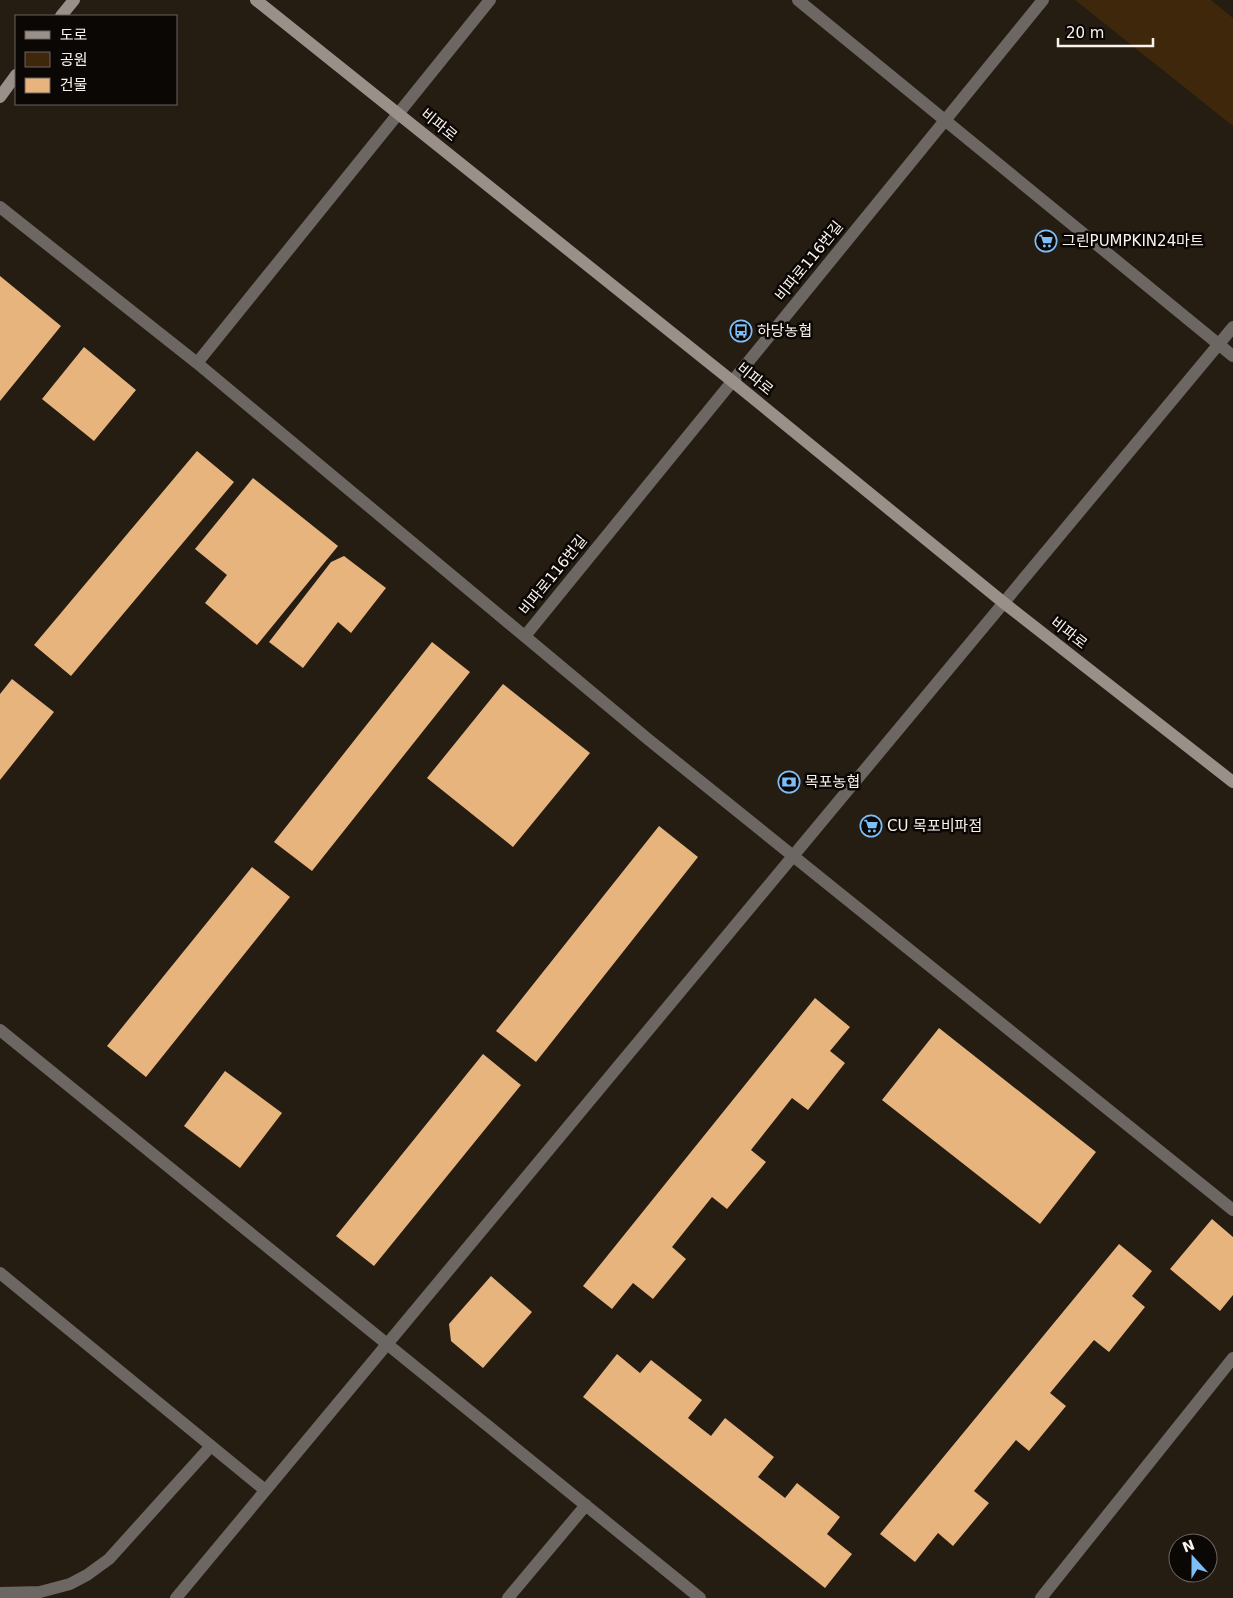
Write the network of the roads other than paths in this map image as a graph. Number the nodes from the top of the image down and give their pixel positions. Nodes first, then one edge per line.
1 (74, 0) edge
2 (256, 0) edge
3 (490, 0) edge
4 (798, 0) edge
5 (1043, 0) edge
6 (63, 15) edge
7 (15, 76) edge
8 (0, 96) edge
9 (399, 114) junction
10 (945, 120) junction
11 (0, 207) edge
12 (1233, 327) edge
13 (1219, 344) junction
14 (1233, 356) edge
15 (197, 363) junction
16 (732, 381) junction
17 (1004, 603) junction
18 (525, 636) junction
19 (1233, 782) edge
20 (793, 856) junction
21 (0, 1030) edge
22 (1233, 1210) edge
23 (0, 1273) edge
24 (387, 1344) junction
25 (1233, 1358) edge
26 (211, 1446) junction
27 (265, 1490) junction
28 (586, 1505) junction
29 (0, 1593) edge
30 (176, 1598) edge
31 (508, 1598) edge
32 (700, 1598) edge
33 (1041, 1598) edge

1 - 6 street
2 - 9 street, 비파로
3 - 9 street
4 - 10 street
5 - 10 street, 비파로116번길
7 - 8 street
9 - 15 street
9 - 16 street, 비파로
10 - 13 street
10 - 16 street, 비파로116번길
11 - 15 street
12 - 13 street
13 - 14 street
13 - 17 street
15 - 18 street
16 - 17 street, 비파로
16 - 18 street, 비파로116번길
17 - 19 street, 비파로
17 - 20 street
18 - 20 street
20 - 22 street
20 - 24 street
21 - 24 street
23 - 26 street
24 - 27 street
24 - 28 street
25 - 33 street
26 - 27 street
26 - 29 street
27 - 30 street
28 - 31 street
28 - 32 street

